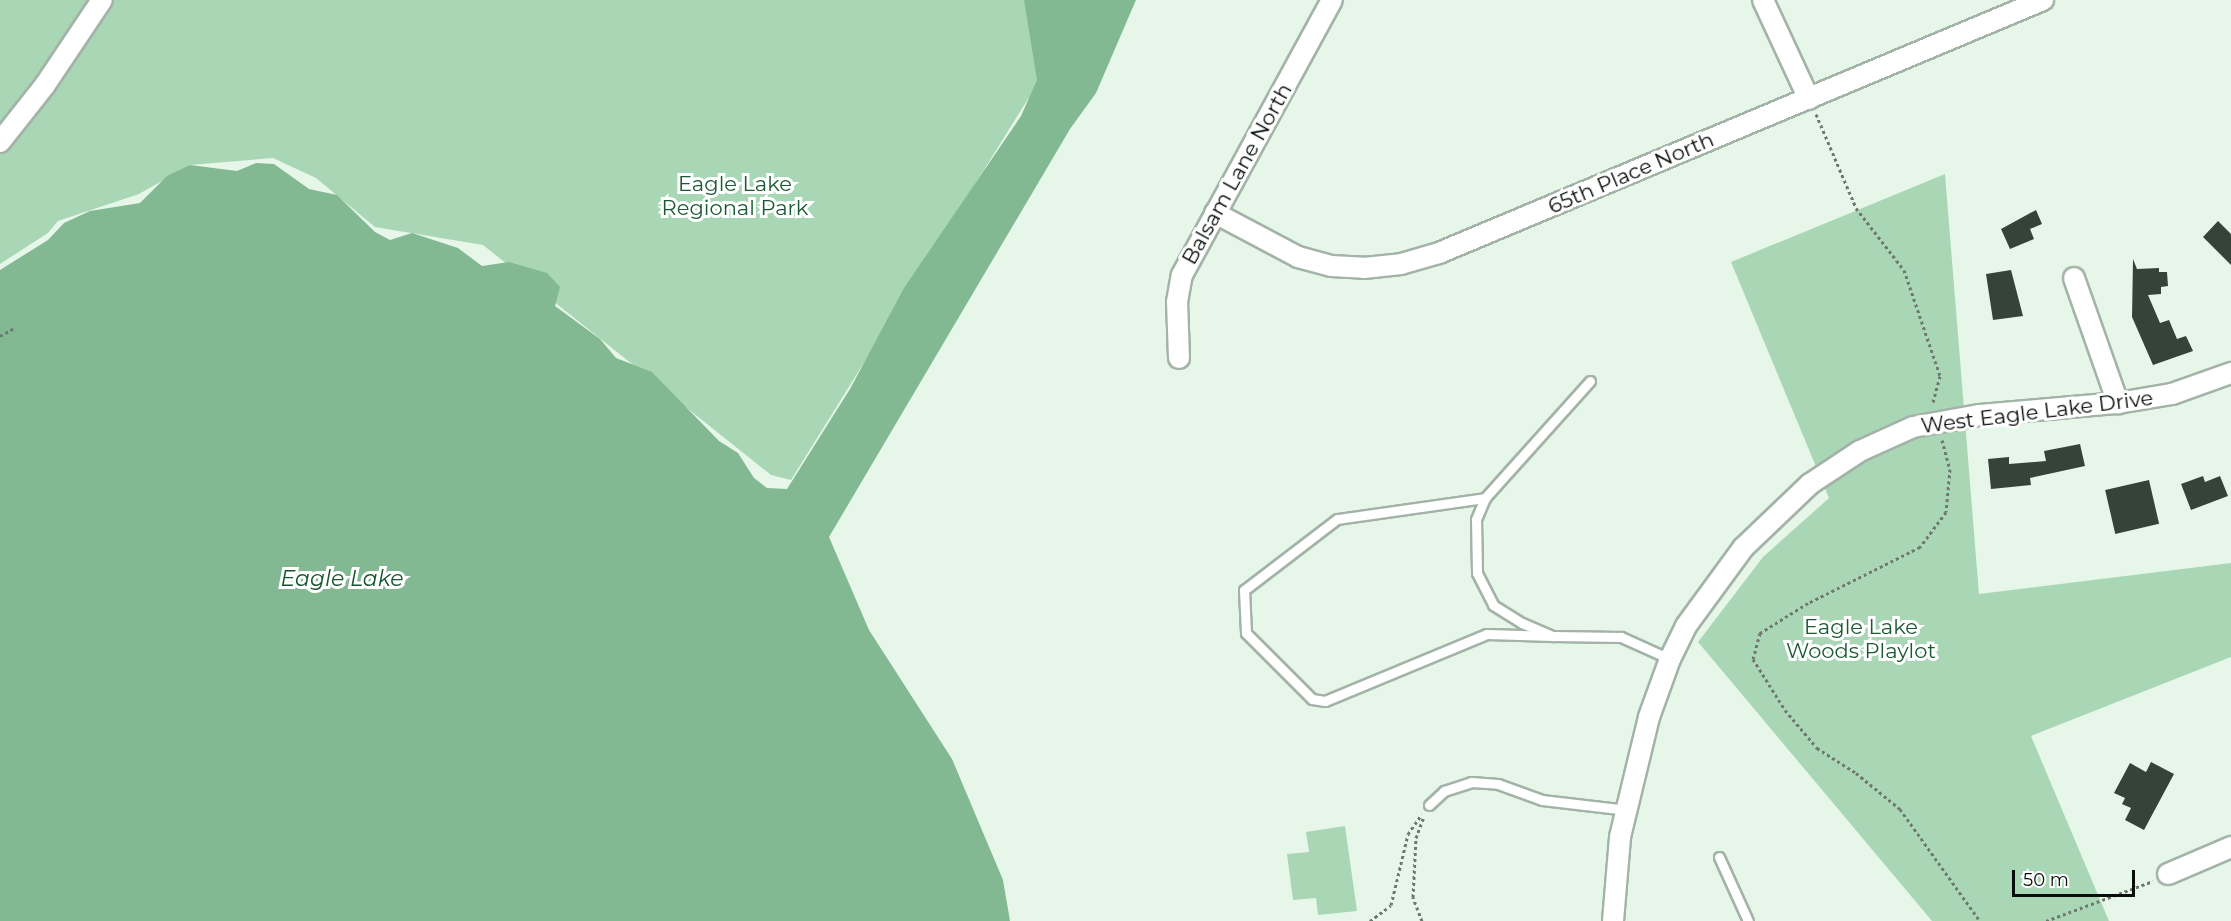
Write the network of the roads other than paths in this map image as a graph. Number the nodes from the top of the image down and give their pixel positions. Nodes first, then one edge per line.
1 (102, 0) edge
2 (1332, 0) edge
3 (1763, 0) edge
4 (2043, 0) edge
5 (1809, 99) junction
6 (0, 142) edge
7 (1215, 213) junction
8 (2074, 278) dead end
9 (1179, 358) dead end
10 (2231, 374) edge
11 (1590, 381) dead end
12 (2118, 403) junction
13 (1485, 498) junction
14 (1553, 636) junction
15 (1670, 659) junction
16 (1429, 805) road end
17 (1626, 810) junction
18 (2231, 848) edge
19 (1719, 857) dead end
20 (2168, 874) road end
21 (1613, 921) edge
22 (1748, 921) edge

1 - 6 street
2 - 7 street, Balsam Lane North
3 - 5 street
4 - 5 street, 65th Place North
5 - 7 street, 65th Place North
7 - 9 street, Balsam Lane North
8 - 12 street
10 - 12 street, West Eagle Lake Drive
11 - 13 lane
12 - 15 street, West Eagle Lake Drive
13 - 14 lane
13 - 14 lane
14 - 15 lane
15 - 17 street, West Eagle Lake Drive
16 - 17 lane
17 - 21 street, West Eagle Lake Drive
18 - 20 street
19 - 22 lane

